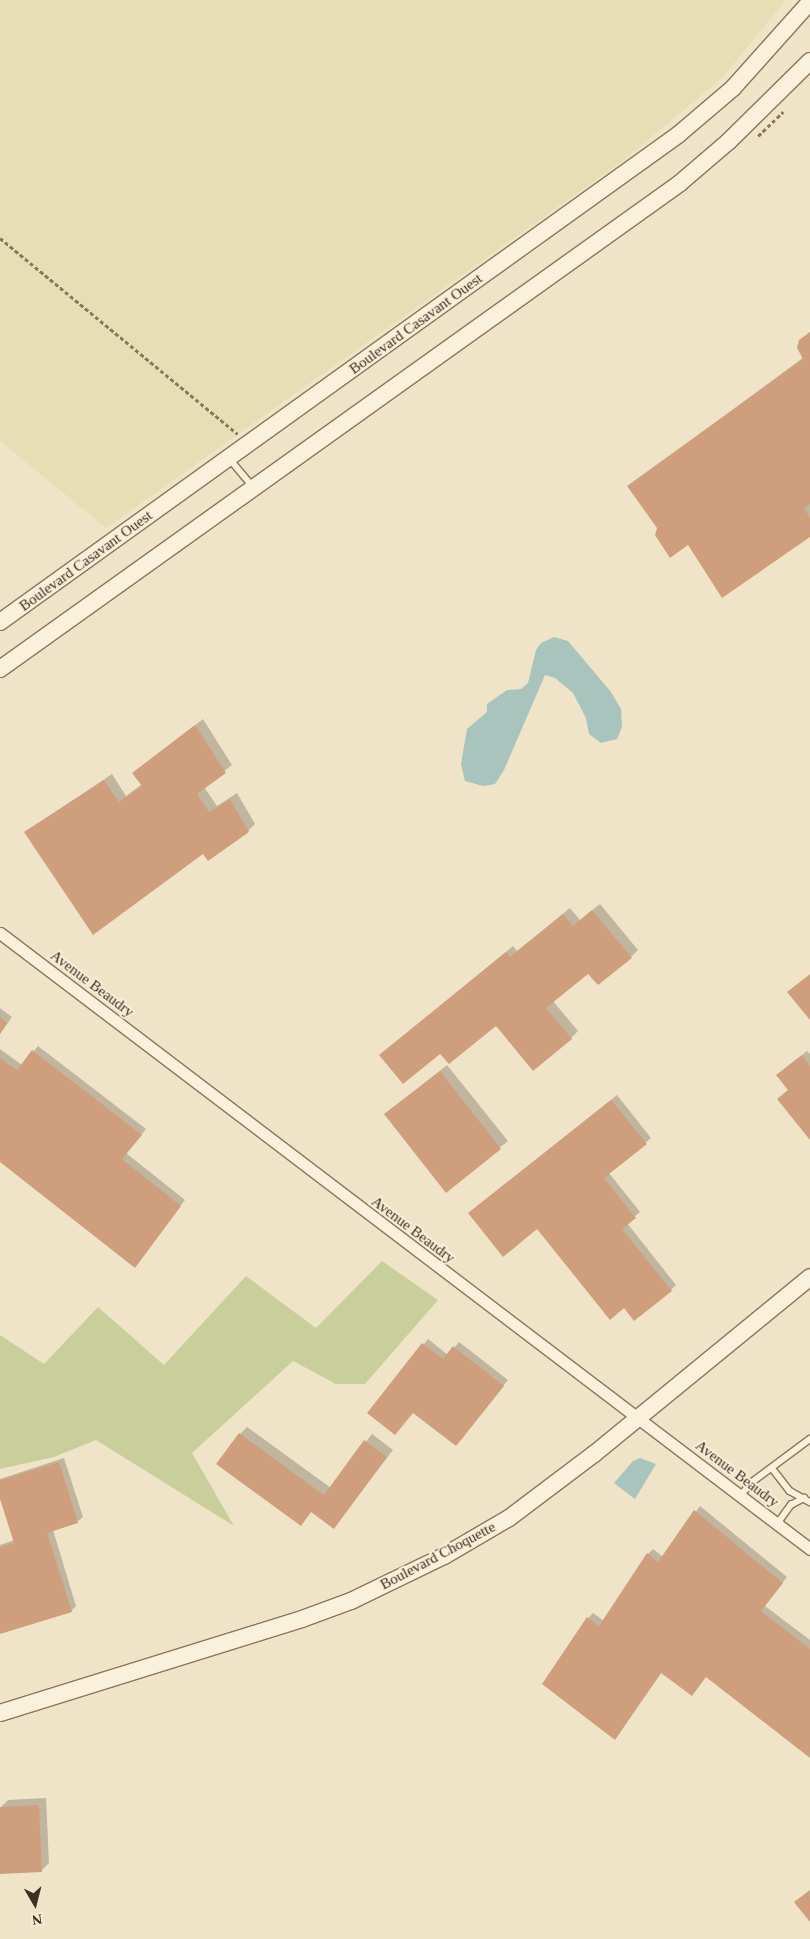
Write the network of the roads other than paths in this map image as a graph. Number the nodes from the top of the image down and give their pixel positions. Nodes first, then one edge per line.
1 (810, 2) edge
2 (810, 61) edge
3 (229, 458) junction
4 (252, 487) junction
5 (0, 622) edge
6 (0, 669) edge
7 (0, 933) edge
8 (810, 1277) edge
9 (636, 1418) junction
10 (810, 1439) edge
11 (772, 1468) junction
12 (740, 1496) junction
13 (808, 1499) edge
14 (777, 1524) junction
15 (810, 1549) edge
16 (0, 1713) edge

1 - 3 main road, Boulevard Casavant Ouest
2 - 4 main road
3 - 4 lane
3 - 5 main road, Boulevard Casavant Ouest
4 - 6 main road
7 - 9 street, Avenue Beaudry
8 - 9 main road, Boulevard Choquette
9 - 12 street, Avenue Beaudry
9 - 16 main road, Boulevard Choquette
10 - 11 lane
11 - 12 lane
11 - 13 lane
12 - 14 street, Avenue Beaudry
13 - 14 lane
14 - 15 street, Avenue Beaudry

